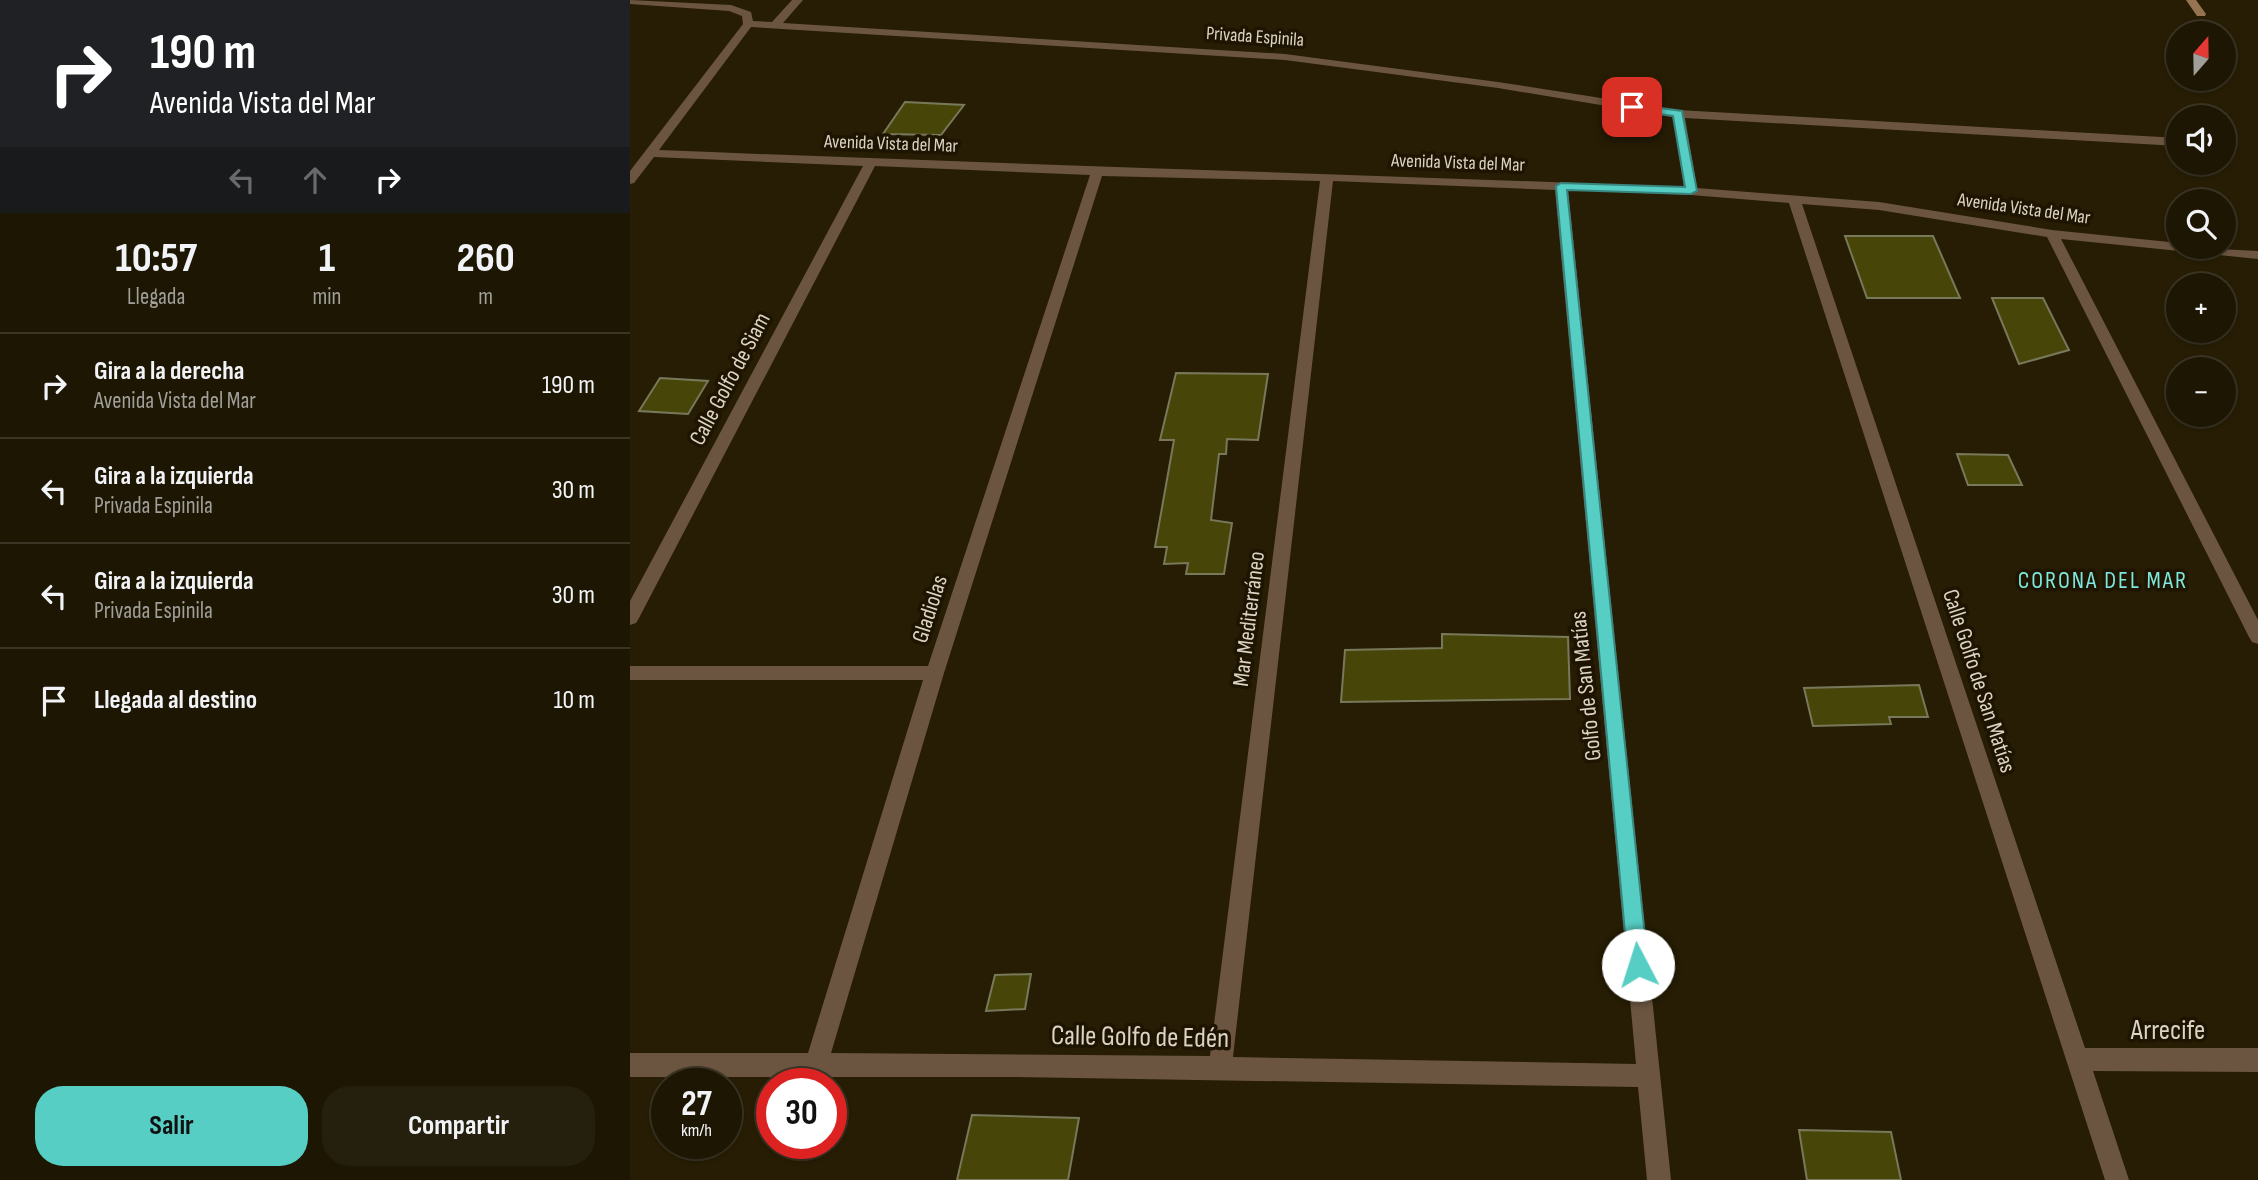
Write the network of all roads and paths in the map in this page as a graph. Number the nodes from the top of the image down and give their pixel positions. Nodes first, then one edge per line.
1 (798, 0) edge
2 (2191, 0) edge
3 (630, 1) edge
4 (2201, 14) dead end
5 (748, 24) junction
6 (775, 25) junction
7 (1678, 114) junction
8 (2166, 141) edge
9 (652, 153) junction
10 (871, 162) junction
11 (1097, 172) junction
12 (1327, 177) junction
13 (630, 180) edge
14 (1561, 186) junction
15 (1691, 191) junction
16 (1794, 198) junction
17 (2052, 234) junction
18 (2258, 256) edge
19 (630, 618) edge
20 (2258, 637) edge
21 (630, 673) edge
22 (935, 673) junction
23 (2078, 1059) junction
24 (2258, 1060) edge
25 (816, 1063) junction
26 (630, 1065) edge
27 (1220, 1067) junction
28 (1649, 1076) junction
29 (1658, 1180) edge
30 (2117, 1180) edge

1 - 6 street
2 - 4 main road
3 - 5 street
5 - 6 street, Privada Espinila
5 - 9 street
6 - 7 street, Privada Espinila
7 - 8 street, Privada Espinila
7 - 15 street
9 - 10 street, Avenida Vista del Mar
9 - 13 street
10 - 11 street, Avenida Vista del Mar
10 - 19 street, Calle Golfo de Siam
11 - 12 street, Avenida Vista del Mar
11 - 22 street, Gladiolas
12 - 14 street, Avenida Vista del Mar
12 - 27 street, Mar Mediterráneo
14 - 15 street, Avenida Vista del Mar
14 - 28 street, Golfo de San Matías
15 - 16 street, Avenida Vista del Mar
16 - 17 street, Avenida Vista del Mar
16 - 23 street, Calle Golfo de San Matías
17 - 18 street, Avenida Vista del Mar
17 - 20 street
21 - 22 street
22 - 25 street, Gladiolas
23 - 24 street, Arrecife
23 - 30 street, Calle Golfo de San Matías
25 - 26 street, Calle Golfo de Edén
25 - 27 street, Calle Golfo de Edén
27 - 28 street, Calle Golfo de Edén
28 - 29 street, Golfo de San Matías

